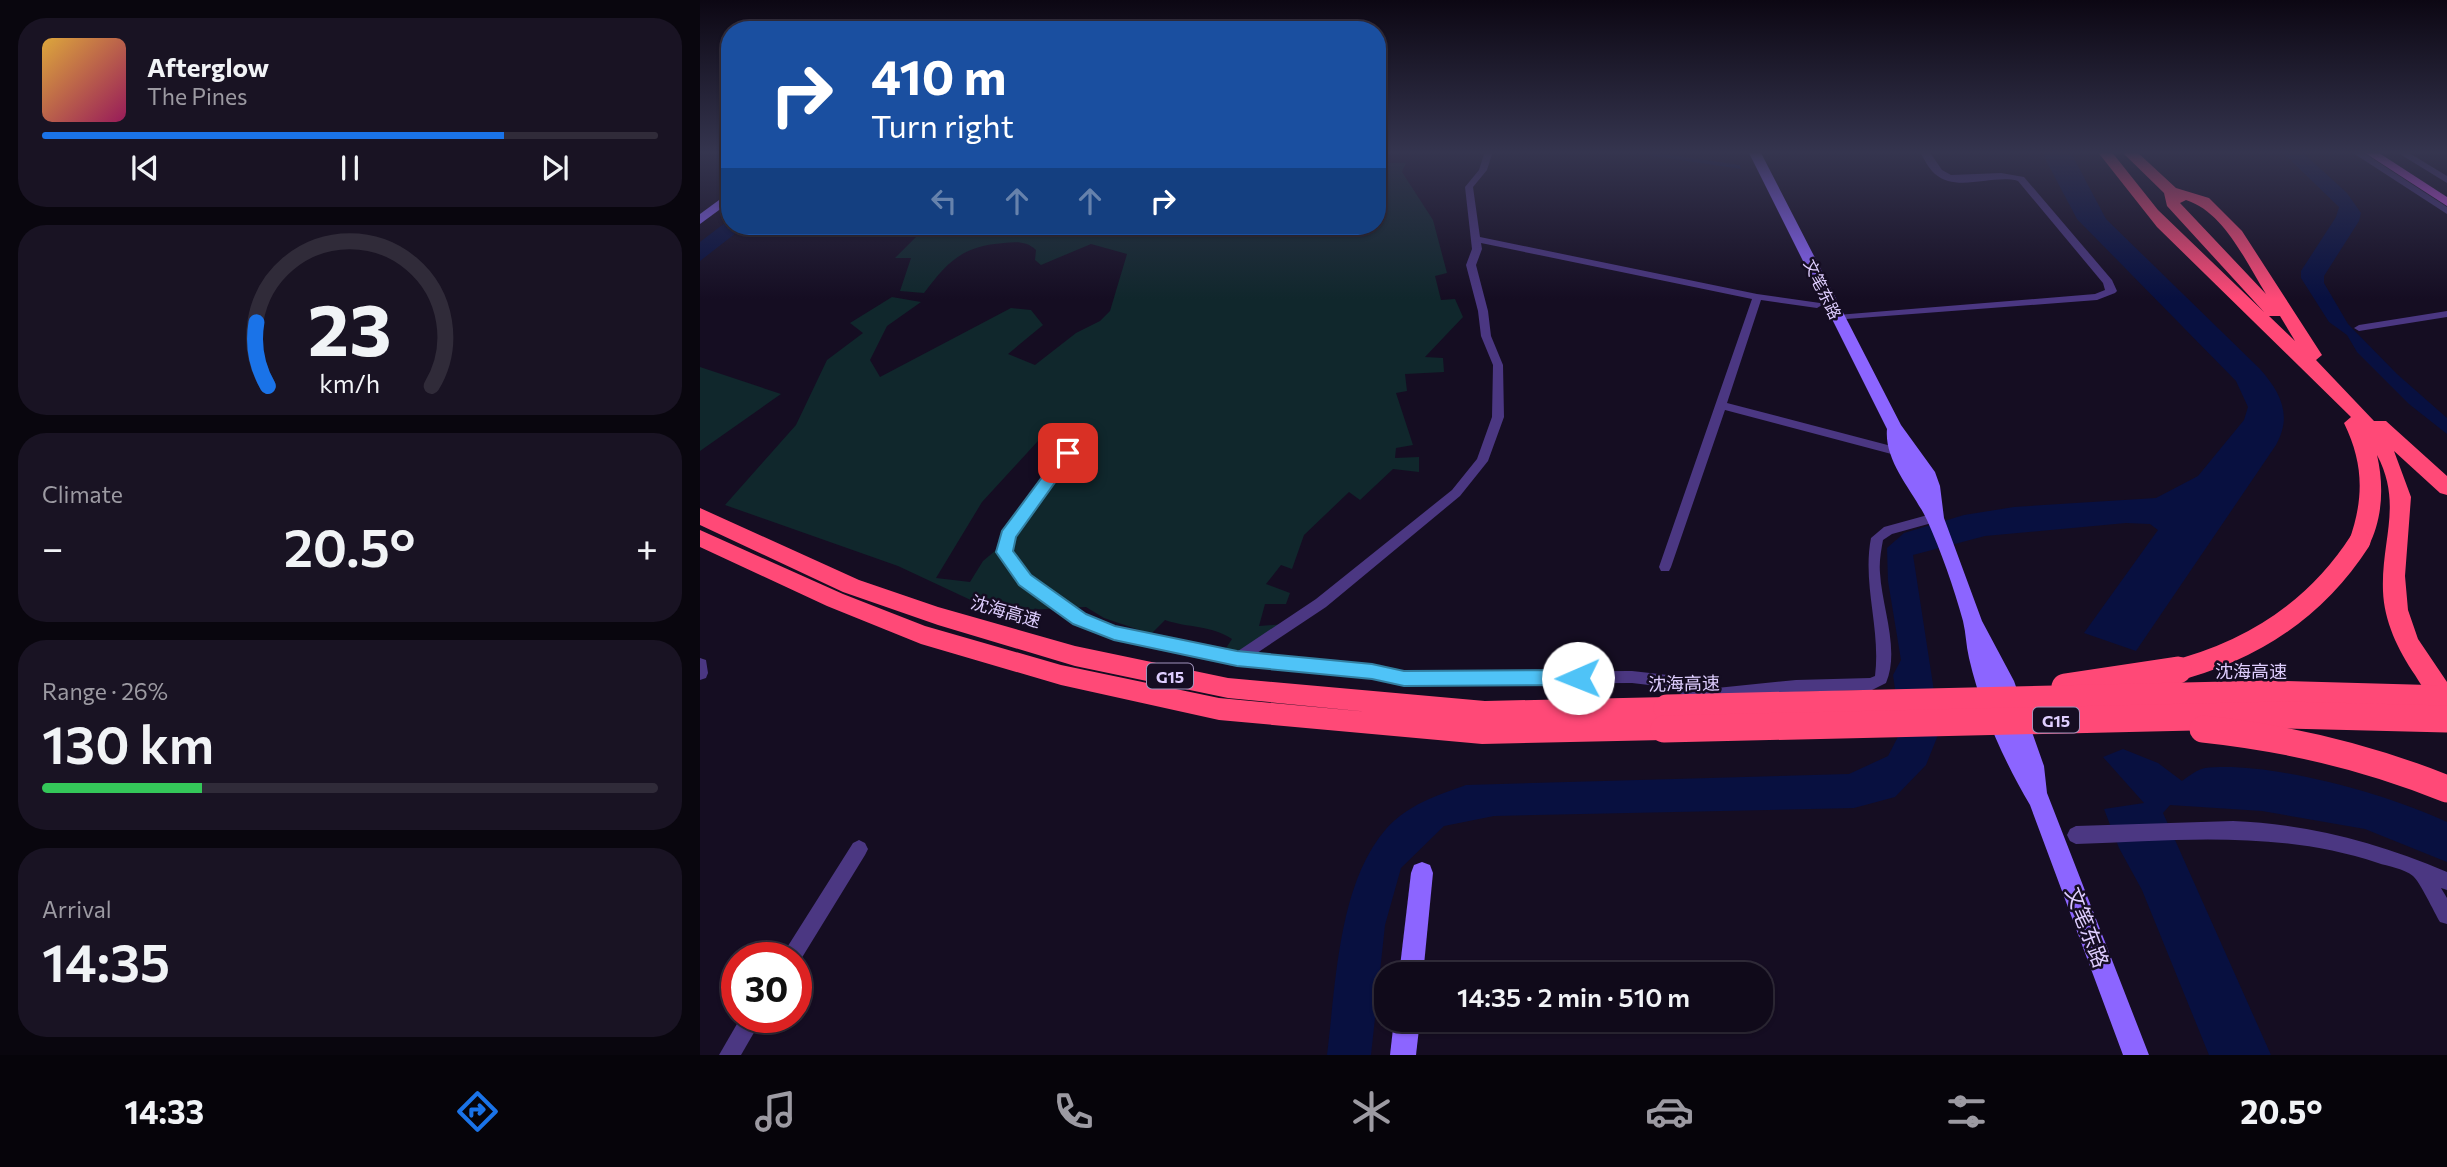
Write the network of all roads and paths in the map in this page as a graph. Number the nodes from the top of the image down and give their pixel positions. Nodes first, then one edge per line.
1 (717, 200) edge
2 (1471, 200) edge
3 (1778, 200) edge
4 (2039, 200) edge
5 (2137, 200) edge
6 (2168, 200) edge
7 (2195, 200) edge
8 (721, 203) edge
9 (700, 214) edge
10 (700, 220) edge
11 (1475, 239) junction
12 (1758, 297) junction
13 (1817, 304) dead end
14 (2447, 314) edge
15 (1837, 318) junction
16 (2359, 328) dead end
17 (2312, 361) junction
18 (1721, 405) junction
19 (1894, 428) junction
20 (1899, 452) junction
21 (1068, 453) dead end
22 (2447, 473) edge
23 (2447, 488) edge
24 (700, 516) edge
25 (1935, 518) junction
26 (700, 538) edge
27 (1665, 567) dead end
28 (1237, 659) junction
29 (700, 665) edge
30 (700, 673) edge
31 (2447, 699) edge
32 (1962, 701) junction
33 (1666, 719) junction
34 (2447, 719) edge
35 (1984, 722) junction
36 (2447, 789) edge
37 (2076, 835) dead end
38 (859, 849) dead end
39 (2419, 869) junction
40 (1422, 873) dead end
41 (2447, 881) edge
42 (2447, 915) edge
43 (800, 942) edge
44 (1412, 962) edge
45 (1406, 1032) edge
46 (743, 1033) edge
47 (729, 1055) edge
48 (1403, 1055) edge
49 (2136, 1055) edge

1 - 9 main road
2 - 11 street
3 - 15 main road, 文笔东路
4 - 15 street
5 - 17 highway
6 - 17 highway
7 - 17 highway
8 - 10 main road
11 - 12 street
11 - 28 street
12 - 13 street
12 - 18 street
14 - 16 street
15 - 19 main road, 文笔东路
17 - 22 highway
17 - 23 highway
17 - 31 highway
17 - 32 highway, bridge
18 - 20 street
18 - 27 street
19 - 20 main road, 文笔东路
19 - 25 main road, 文笔东路
20 - 25 main road, 文笔东路
21 - 28 street
24 - 33 highway, 沈海高速 / G15
25 - 28 street
25 - 49 main road, 文笔东路
26 - 33 highway, 沈海高速 / G15
29 - 30 street
31 - 32 highway, 沈海高速 / G15, bridge
32 - 33 highway, 沈海高速 / G15, bridge
33 - 35 highway, 沈海高速 / G15, bridge
34 - 35 highway, 沈海高速 / G15, bridge
35 - 36 highway, bridge
37 - 39 street
38 - 43 street
39 - 41 street
39 - 42 street
40 - 44 main road
45 - 48 main road
46 - 47 street

